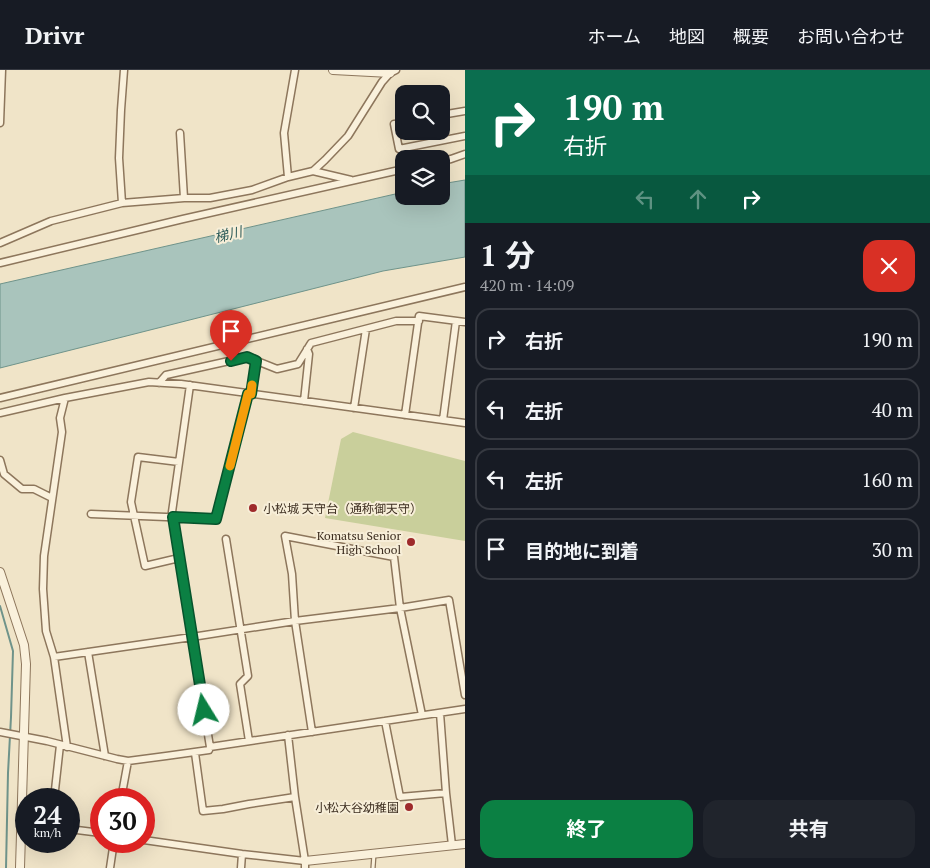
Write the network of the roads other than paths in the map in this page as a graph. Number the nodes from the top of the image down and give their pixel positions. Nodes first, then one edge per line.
1 (2, 70) edge
2 (124, 70) edge
3 (295, 70) edge
4 (333, 70) edge
5 (393, 71) edge
6 (465, 111) edge
7 (450, 114) edge
8 (0, 123) edge
9 (180, 133) dead end
10 (465, 136) edge
11 (450, 139) edge
12 (397, 140) edge
13 (445, 140) edge
14 (465, 154) edge
15 (450, 159) edge
16 (313, 170) junction
17 (395, 171) edge
18 (288, 177) junction
19 (352, 180) junction
20 (184, 198) junction
21 (122, 203) junction
22 (0, 243) edge
23 (0, 263) edge
24 (465, 287) edge
25 (419, 321) junction
26 (456, 321) junction
27 (465, 322) edge
28 (366, 329) junction
29 (307, 349) junction
30 (256, 361) junction
31 (159, 382) junction
32 (190, 386) junction
33 (250, 394) junction
34 (0, 398) edge
35 (65, 398) junction
36 (304, 401) junction
37 (354, 408) junction
38 (0, 413) edge
39 (406, 415) junction
40 (443, 420) junction
41 (465, 423) edge
42 (0, 460) edge
43 (179, 462) junction
44 (52, 498) junction
45 (91, 514) dead end
46 (134, 516) junction
47 (173, 517) junction
48 (226, 539) dead end
49 (179, 558) junction
50 (0, 572) edge
51 (400, 608) junction
52 (294, 621) junction
53 (241, 629) junction
54 (192, 637) junction
55 (88, 652) junction
56 (54, 657) junction
57 (465, 695) edge
58 (465, 709) edge
59 (440, 713) junction
60 (422, 715) junction
61 (385, 721) junction
62 (0, 732) edge
63 (312, 732) junction
64 (21, 735) junction
65 (288, 735) junction
66 (249, 741) junction
67 (64, 746) junction
68 (210, 747) junction
69 (195, 752) junction
70 (104, 756) junction
71 (128, 761) junction
72 (23, 788) edge
73 (56, 788) edge
74 (123, 788) edge
75 (446, 793) junction
76 (295, 797) junction
77 (155, 842) edge
78 (465, 844) edge
79 (452, 845) junction
80 (21, 853) edge
81 (112, 853) edge
82 (242, 854) junction
83 (374, 854) junction
84 (305, 864) edge
85 (20, 868) edge
86 (110, 868) edge
87 (241, 868) edge
88 (372, 868) edge

1 - 8 street
2 - 21 street
3 - 18 street
4 - 5 street
5 - 16 street
6 - 7 street
9 - 20 street
10 - 11 street
12 - 13 street
14 - 15 street
16 - 18 street
16 - 19 street
17 - 19 street
18 - 20 street
19 - 23 street
20 - 21 street
21 - 22 street
24 - 34 street
25 - 26 street
25 - 28 street
25 - 39 street
26 - 27 street
26 - 40 street
28 - 29 street
28 - 37 street
29 - 30 street
29 - 36 street
30 - 31 street
30 - 33 street
31 - 32 street
31 - 35 street
32 - 33 street
32 - 43 street
33 - 36 street
33 - 47 street
35 - 38 street
35 - 44 street
36 - 37 street
37 - 39 street
39 - 40 street
40 - 41 street
42 - 44 street
43 - 46 street
43 - 47 street
44 - 56 street
45 - 46 street
46 - 47 street
46 - 49 street
47 - 49 street
48 - 53 street
49 - 54 street
50 - 64 street
51 - 52 street
51 - 52 street
51 - 57 street
51 - 60 street
52 - 53 street
52 - 63 street
53 - 54 street
53 - 66 street
54 - 55 street
54 - 68 street
55 - 56 street
55 - 70 street
56 - 67 street
58 - 59 street
59 - 60 street
59 - 75 street
60 - 61 street
61 - 63 street
61 - 75 street
62 - 64 street
63 - 65 street
64 - 67 street
64 - 72 street
65 - 66 street
65 - 76 street
66 - 68 street
67 - 70 street
67 - 73 street
68 - 69 street
69 - 71 street
69 - 76 street
70 - 71 street
71 - 74 street
75 - 79 street
76 - 84 street
77 - 82 street
78 - 79 street
79 - 83 street
80 - 85 street
81 - 86 street
82 - 84 street
82 - 87 street
83 - 84 street
83 - 88 lane

